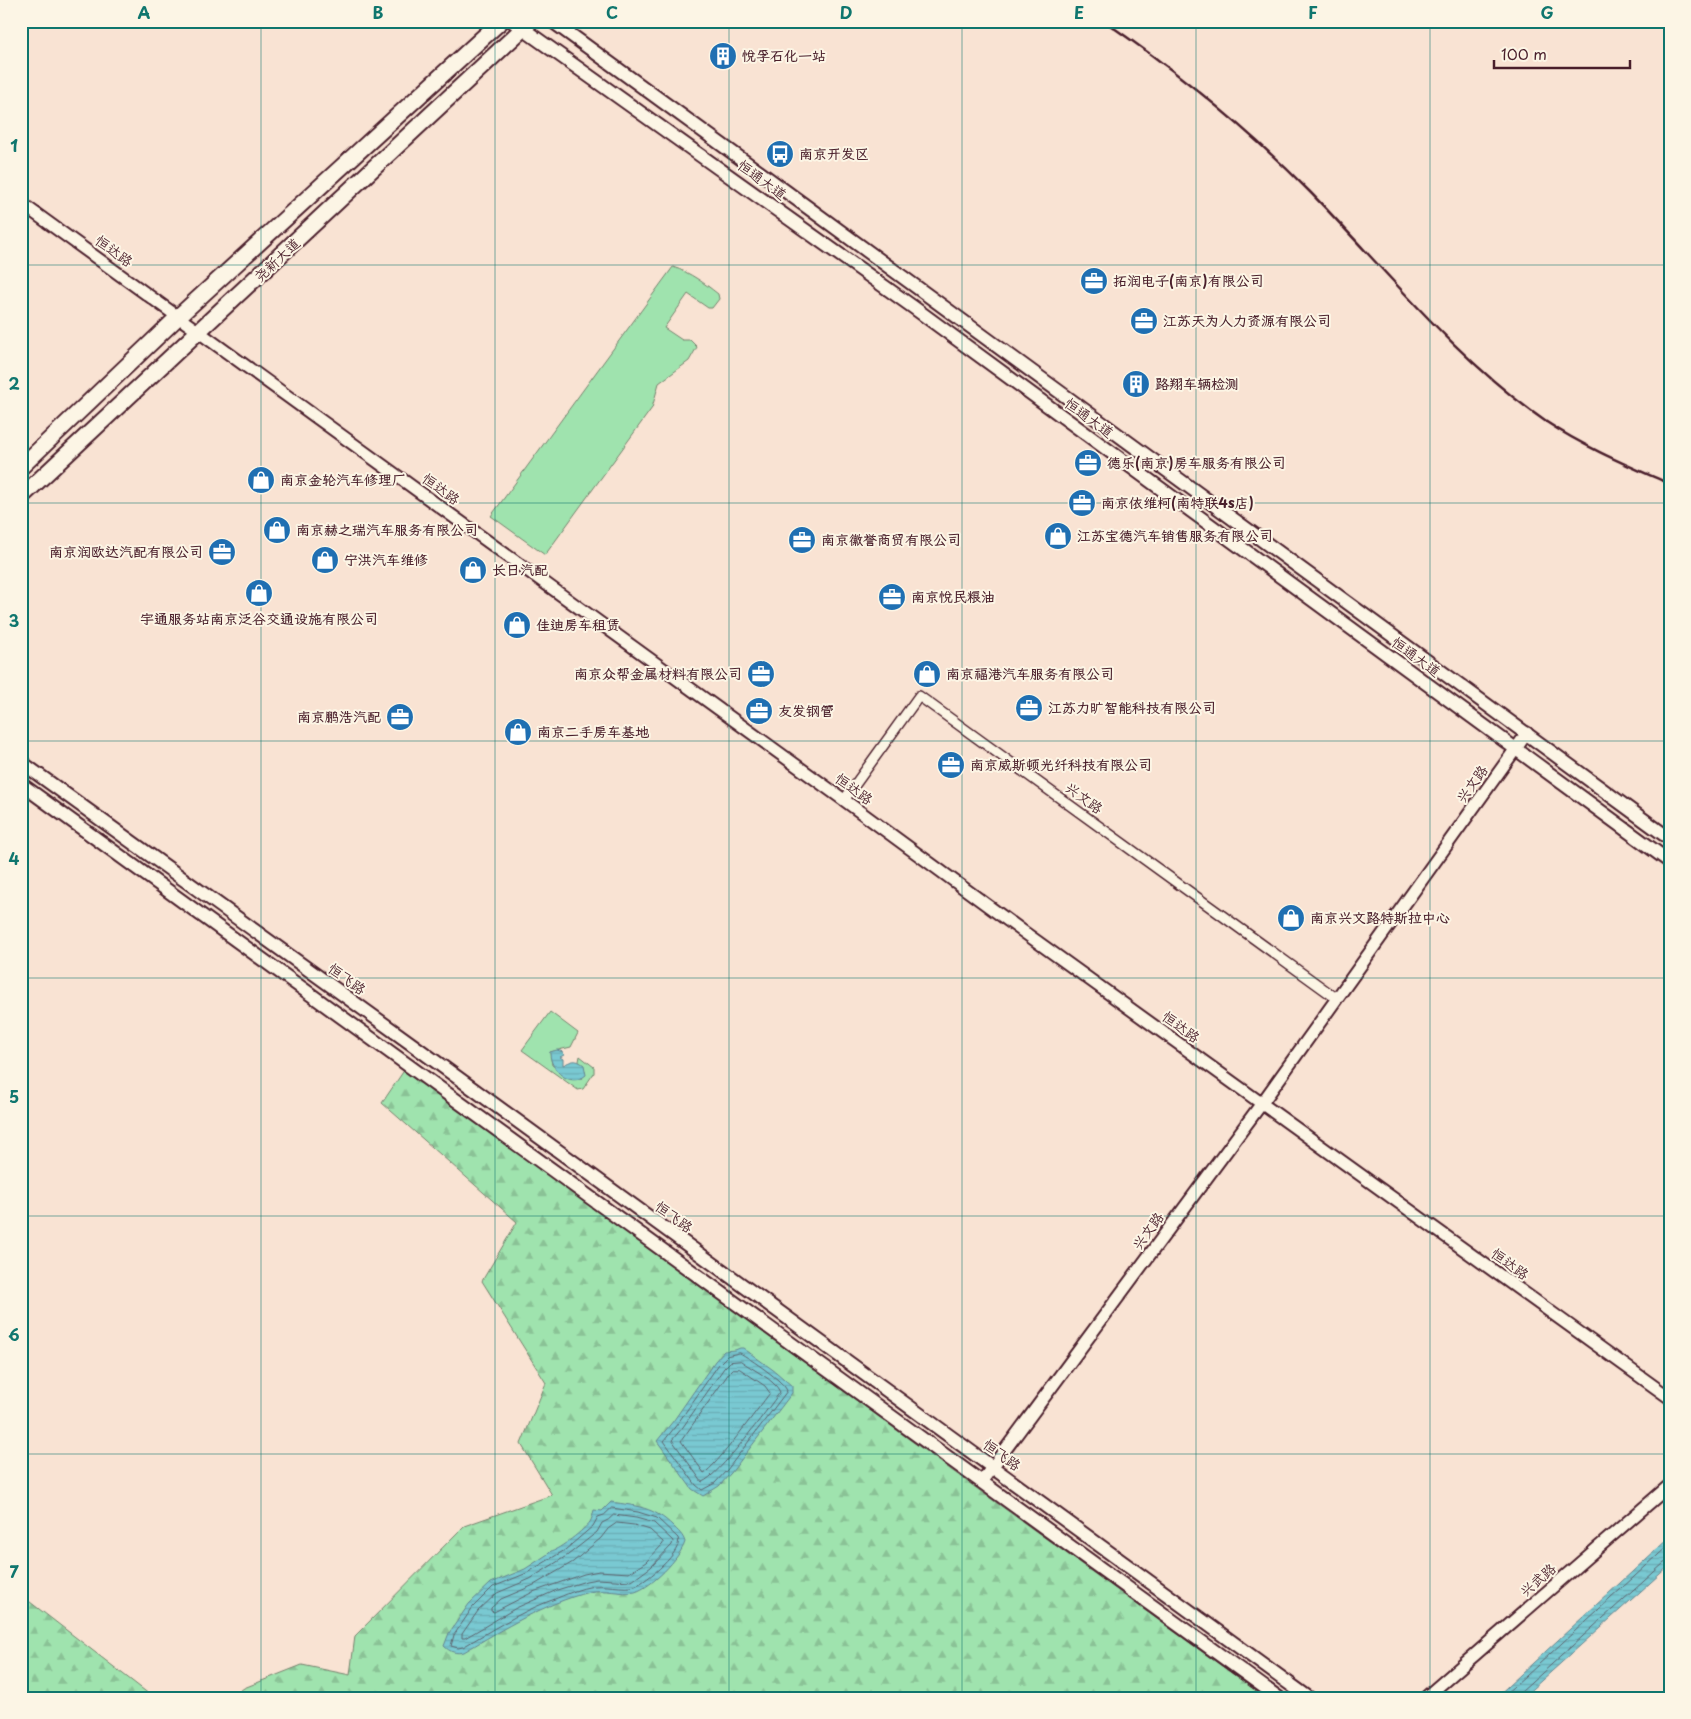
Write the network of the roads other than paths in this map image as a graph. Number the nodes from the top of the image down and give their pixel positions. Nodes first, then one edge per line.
1 (501, 21) edge
2 (552, 21) edge
3 (522, 24) edge
4 (21, 203) edge
5 (179, 316) junction
6 (199, 332) junction
7 (21, 467) edge
8 (21, 497) edge
9 (1527, 733) junction
10 (1515, 749) junction
11 (21, 762) edge
12 (21, 784) edge
13 (844, 800) junction
14 (1670, 839) edge
15 (1670, 862) edge
16 (1336, 998) junction
17 (1262, 1103) junction
18 (1670, 1398) edge
19 (993, 1467) junction
20 (982, 1481) junction
21 (1670, 1485) edge
22 (1279, 1698) edge
23 (1309, 1698) edge
24 (1425, 1698) edge

1 - 5 main road, 尧新大道
2 - 9 main road, 恒通大道
3 - 6 main road, 尧新大道
3 - 10 main road, 恒通大道
4 - 5 street, 恒达路
5 - 6 street, 恒达路
5 - 7 main road, 尧新大道
6 - 8 main road, 尧新大道
6 - 13 street, 恒达路
9 - 10 street, 兴文路
9 - 14 main road, 恒通大道
10 - 15 main road, 恒通大道
10 - 16 street, 兴文路
11 - 19 main road, 恒飞路
12 - 20 main road
13 - 16 street, 兴文路
13 - 17 street, 恒达路
16 - 17 street, 兴文路
17 - 18 street, 恒达路
17 - 19 street, 兴文路
19 - 20 street, 兴文路
19 - 23 main road, 恒飞路
20 - 22 main road
21 - 24 street, 兴武路

